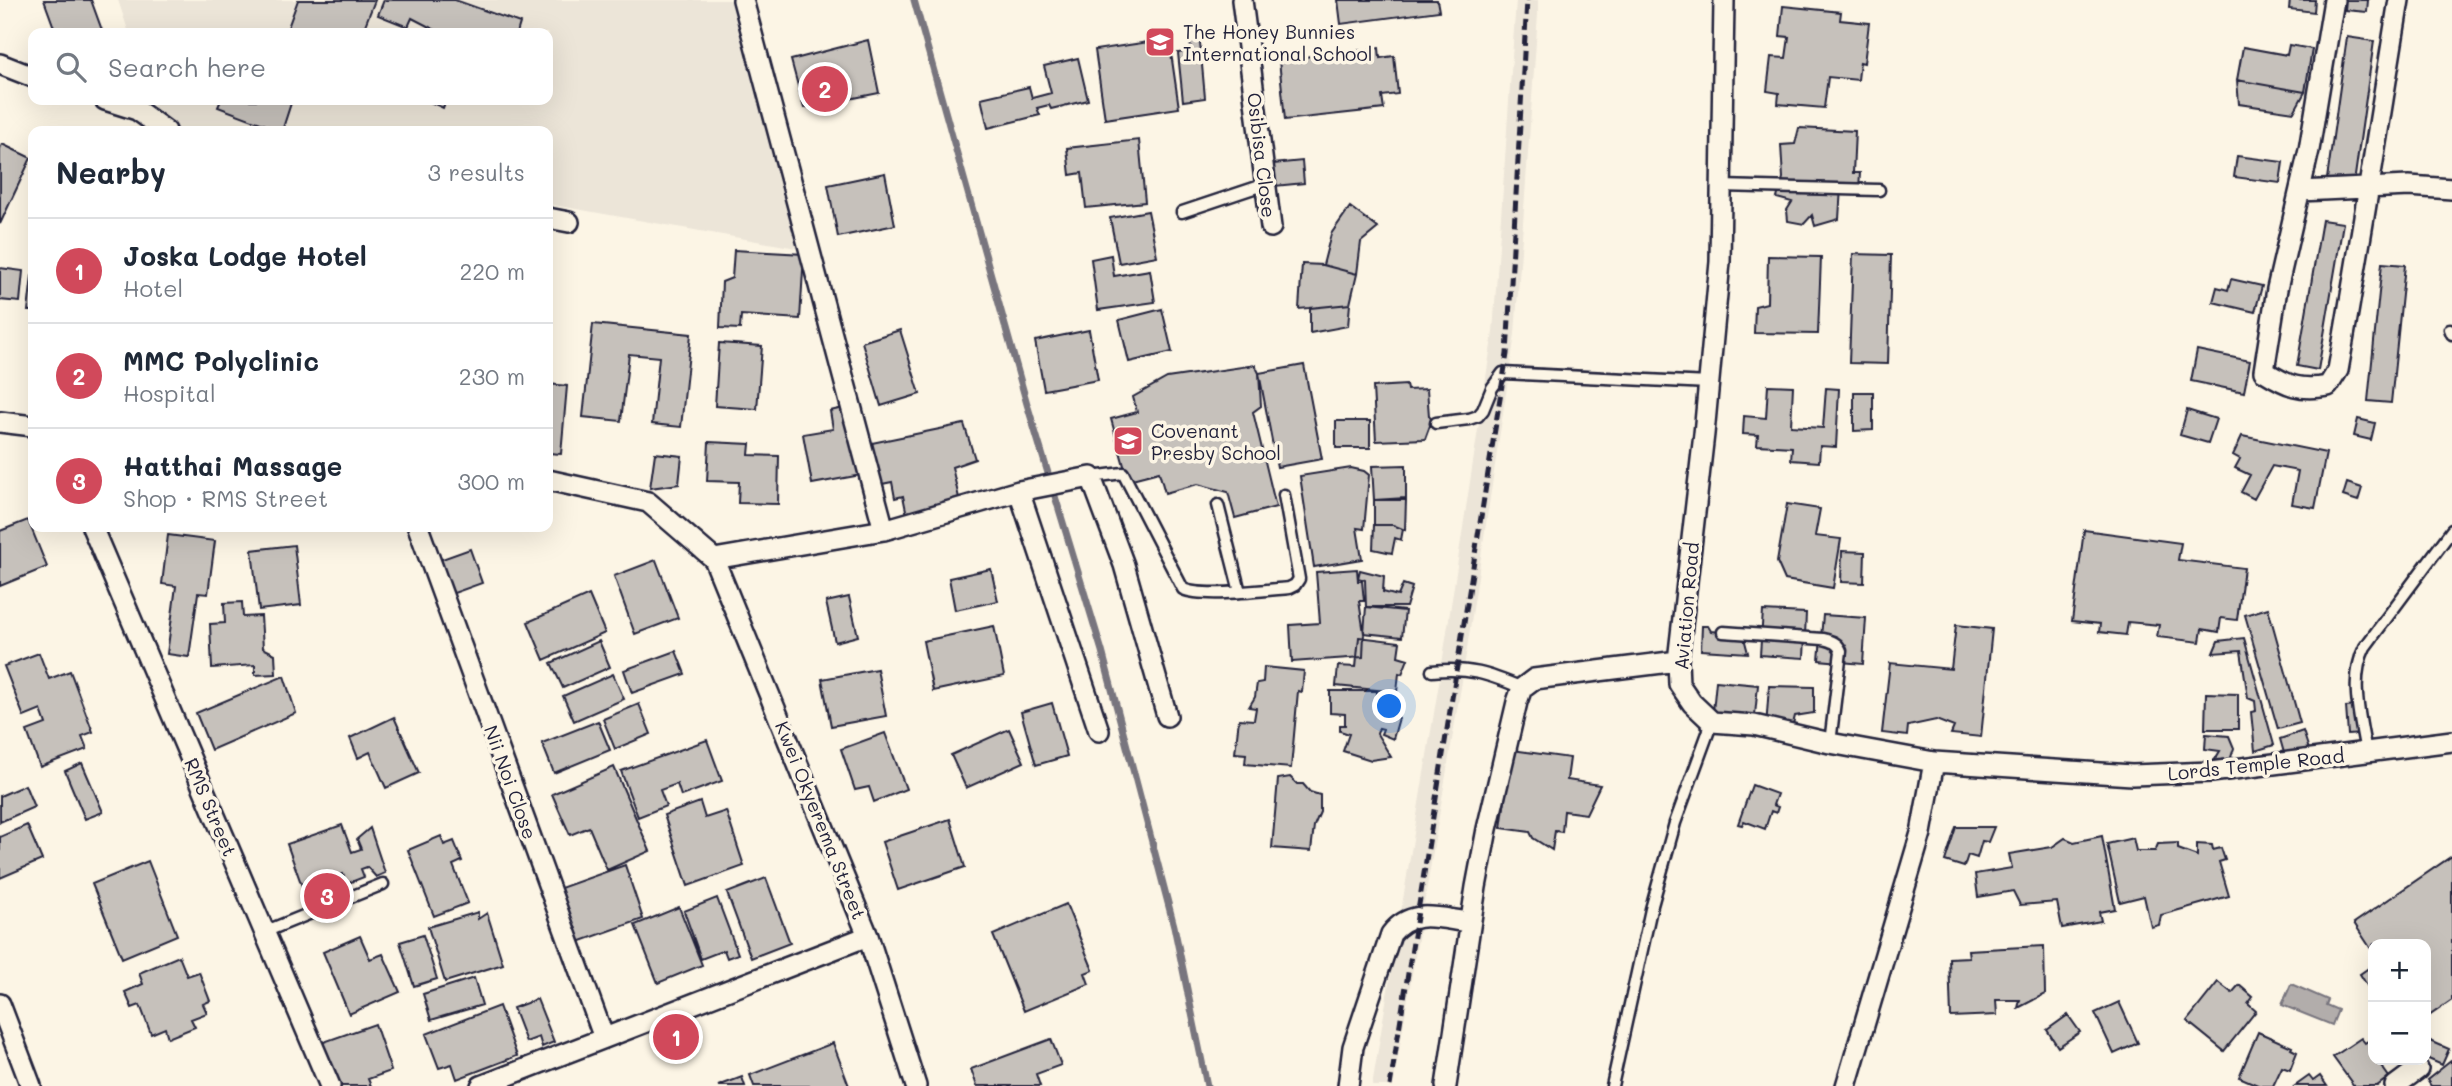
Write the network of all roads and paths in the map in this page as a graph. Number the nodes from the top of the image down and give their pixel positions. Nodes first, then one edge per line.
1 (743, 0) edge
2 (1242, 0) edge
3 (1724, 0) edge
4 (2334, 0) edge
5 (2399, 0) edge
6 (0, 64) edge
7 (28, 75) edge
8 (120, 105) edge
9 (159, 126) edge
10 (1266, 184) junction
11 (1721, 186) junction
12 (2370, 187) junction
13 (1879, 190) dead end
14 (2452, 190) edge
15 (2300, 191) junction
16 (1182, 212) dead end
17 (553, 219) edge
18 (569, 222) dead end
19 (1271, 227) dead end
20 (1709, 383) junction
21 (0, 422) edge
22 (1436, 423) dead end
23 (28, 425) edge
24 (1083, 478) junction
25 (553, 481) edge
26 (1020, 491) junction
27 (1284, 495) dead end
28 (1218, 505) dead end
29 (884, 530) junction
30 (2452, 530) edge
31 (94, 532) edge
32 (420, 532) edge
33 (714, 559) junction
34 (1240, 592) junction
35 (1723, 632) dead end
36 (1678, 661) junction
37 (1432, 671) dead end
38 (1522, 688) junction
39 (1167, 716) dead end
40 (1712, 722) junction
41 (1099, 732) dead end
42 (2452, 741) edge
43 (1830, 743) junction
44 (2367, 752) junction
45 (1934, 762) junction
46 (383, 884) dead end
47 (1471, 922) junction
48 (264, 932) junction
49 (867, 936) junction
50 (0, 1004) edge
51 (604, 1038) junction
52 (2418, 1069) dead end
53 (30, 1086) edge
54 (330, 1086) edge
55 (481, 1086) edge
56 (916, 1086) edge
57 (1348, 1086) edge
58 (1446, 1086) edge
59 (1612, 1086) edge
60 (1846, 1086) edge
61 (2395, 1086) edge

1 - 29 street
2 - 10 street, Osibisa Close
3 - 11 street, Aviation Road
4 - 15 street
5 - 12 street
6 - 7 street
8 - 9 street
10 - 16 lane
10 - 19 street, Osibisa Close
11 - 13 lane
11 - 20 street, Aviation Road
12 - 14 street
12 - 15 street
12 - 15 street
17 - 18 street
20 - 22 lane
20 - 36 street, Aviation Road
21 - 23 street
24 - 26 street
24 - 34 lane
24 - 39 street
25 - 33 street
26 - 29 street
26 - 41 street
27 - 34 lane
28 - 34 lane
29 - 33 street
30 - 44 lane
31 - 48 street, RMS Street
32 - 51 street, Nii Noi Close
33 - 49 street, Kwei Okyerema Street
35 - 43 lane
36 - 38 street
36 - 40 street, Aviation Road
37 - 38 lane
38 - 47 street
40 - 43 street
40 - 59 lane
42 - 44 street, Lords Temple Road
43 - 45 street
44 - 45 street, Lords Temple Road
45 - 60 street
46 - 48 lane
47 - 57 street
47 - 58 street
48 - 54 street, RMS Street
49 - 51 street
49 - 56 street, Kwei Okyerema Street
50 - 53 street
51 - 55 street
52 - 61 street

